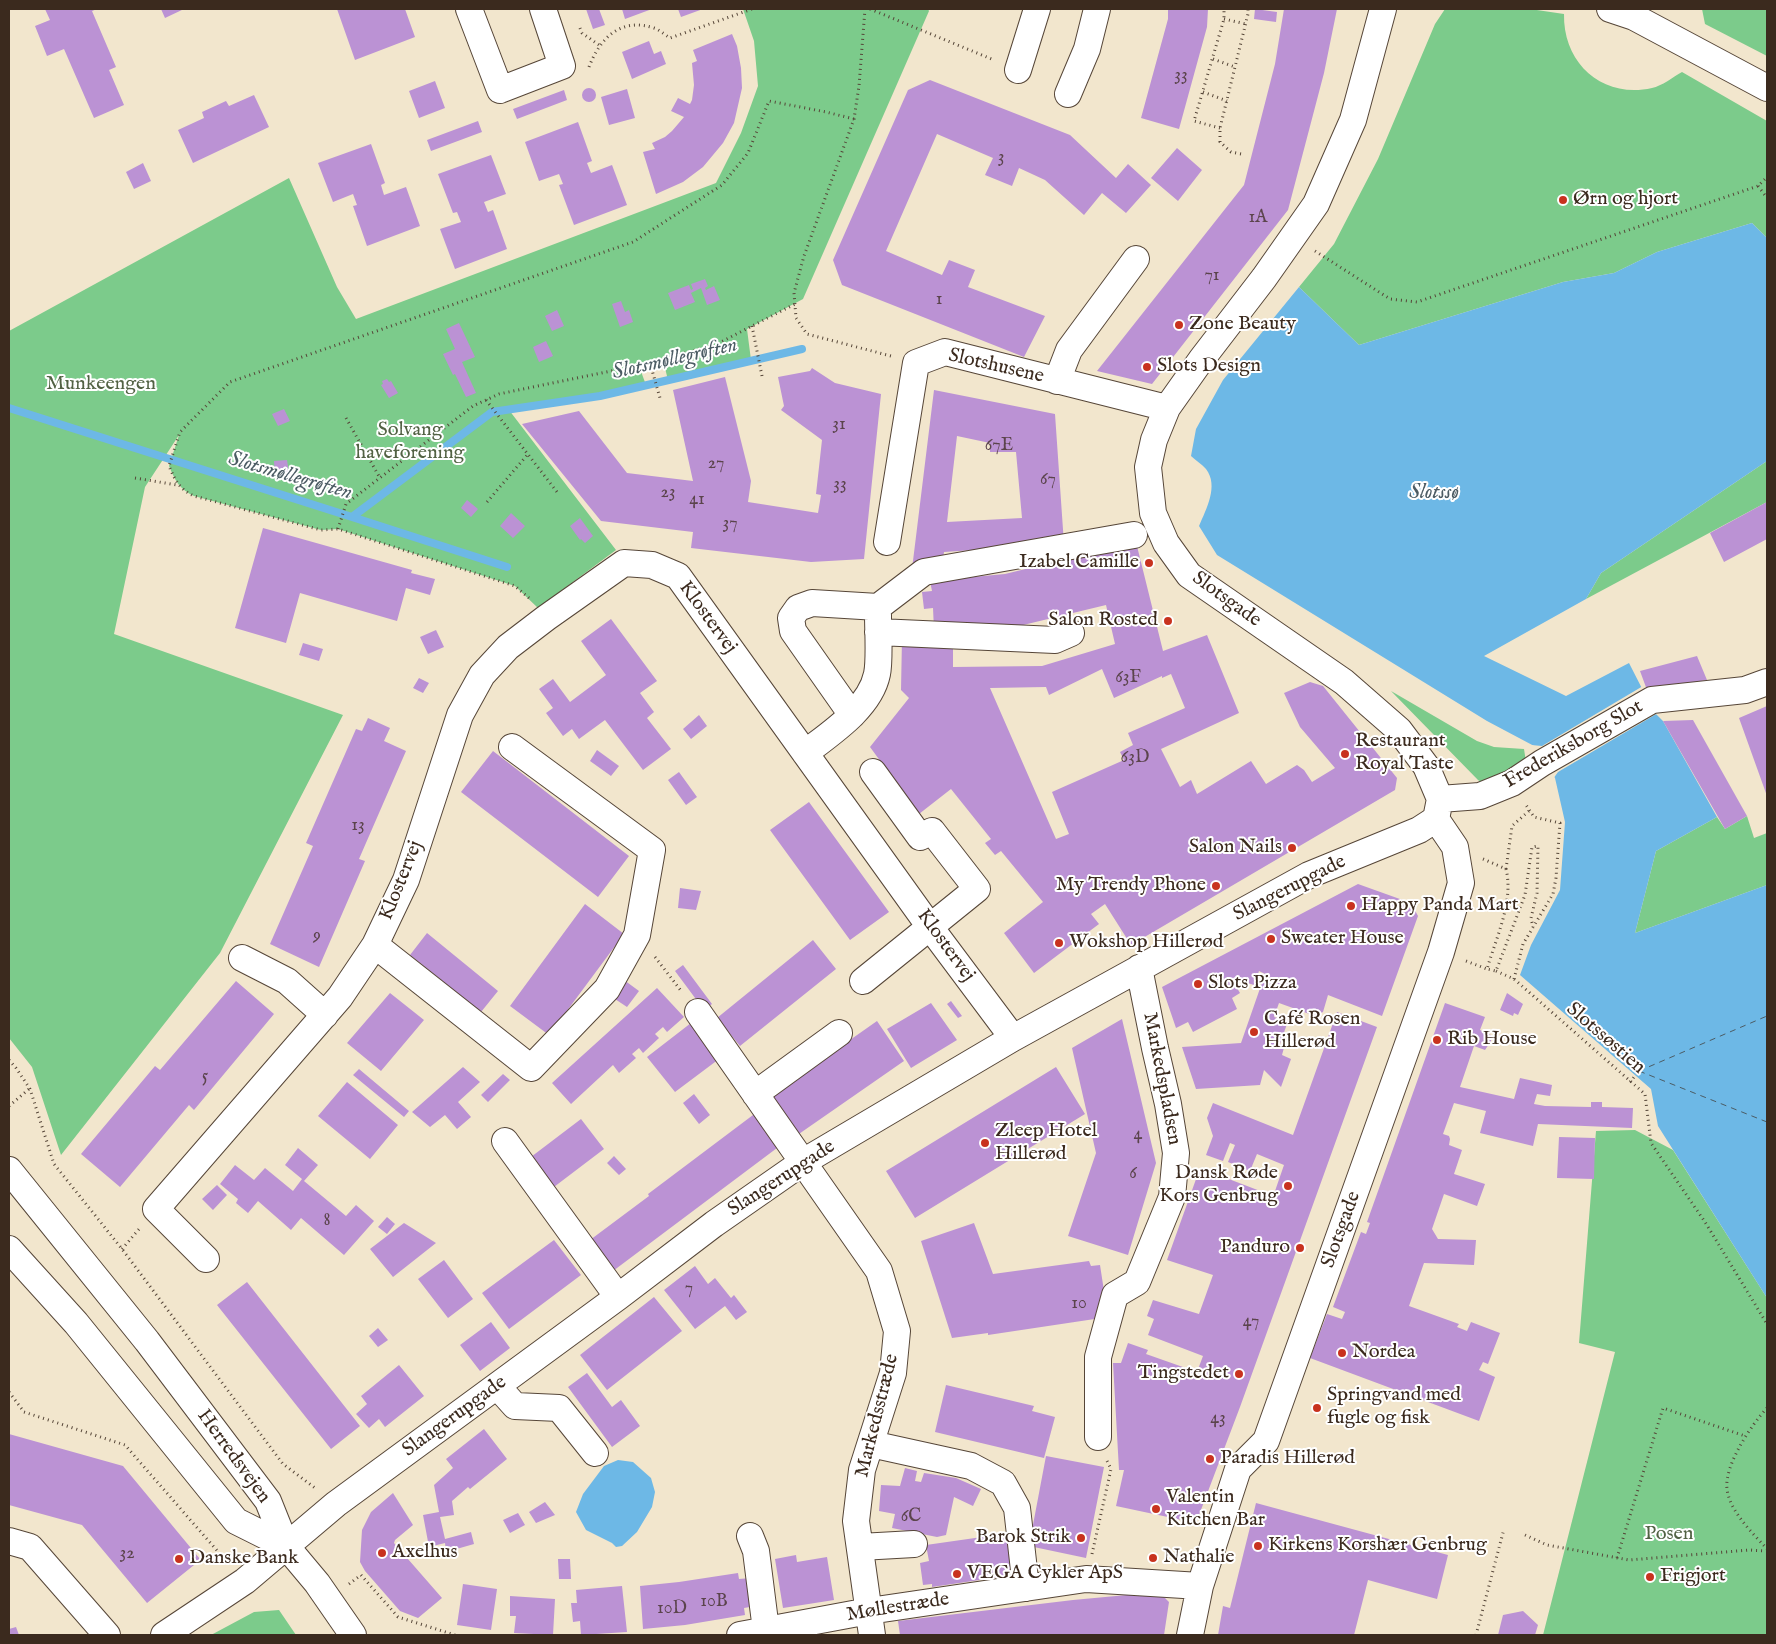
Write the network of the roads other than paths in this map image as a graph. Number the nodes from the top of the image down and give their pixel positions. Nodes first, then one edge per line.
1 (470, 9) edge
2 (542, 9) edge
3 (1037, 9) edge
4 (1097, 9) edge
5 (1383, 9) edge
6 (1610, 9) edge
7 (1018, 70) road end
8 (1767, 88) edge
9 (1068, 94) dead end
10 (1136, 259) dead end
11 (1057, 381) junction
12 (1167, 408) junction
13 (1134, 536) dead end
14 (887, 542) dead end
15 (878, 619) junction
16 (1071, 632) dead end
17 (1767, 682) edge
18 (852, 715) junction
19 (512, 747) dead end
20 (805, 753) junction
21 (873, 772) dead end
22 (1438, 809) junction
23 (930, 927) junction
24 (375, 945) junction
25 (242, 958) dead end
26 (1139, 968) junction
27 (863, 981) dead end
28 (698, 1012) road end
29 (325, 1015) junction
30 (839, 1033) dead end
31 (1013, 1038) junction
32 (755, 1094) junction
33 (505, 1142) dead end
34 (803, 1162) junction
35 (9, 1170) edge
36 (9, 1248) edge
37 (206, 1259) dead end
38 (618, 1297) junction
39 (497, 1386) junction
40 (1098, 1437) dead end
41 (871, 1444) junction
42 (595, 1453) dead end
43 (750, 1536) dead end
44 (9, 1541) edge
45 (914, 1544) dead end
46 (286, 1546) junction
47 (860, 1547) junction
48 (1200, 1586) junction
49 (1026, 1588) junction
50 (871, 1623) edge
51 (766, 1630) junction
52 (107, 1635) edge
53 (164, 1635) edge
54 (353, 1635) edge
55 (740, 1635) edge
56 (1190, 1635) edge

1 - 2 street
3 - 7 street
4 - 9 street
5 - 12 street, Slotsgade
6 - 8 street
10 - 11 street
11 - 12 street, Slotshusene
11 - 14 street, Slotshusene
12 - 22 street, Slotsgade
13 - 15 street
15 - 16 street
15 - 18 street
15 - 18 street
17 - 22 street, Frederiksborg Slot
18 - 20 street
19 - 24 street, Klostervej
20 - 23 street, Klostervej
20 - 24 street, Klostervej
21 - 23 street
22 - 26 street, Slangerupgade
22 - 48 street, Slotsgade
23 - 27 street
23 - 31 street, Klostervej
24 - 29 street, Klostervej
25 - 29 street
26 - 31 street, Slangerupgade
26 - 40 street, Markedspladsen
28 - 32 street, Markedsstræde
29 - 37 street, Klostervej
30 - 32 street
31 - 34 street, Slangerupgade
32 - 34 street, Markedsstræde
33 - 38 street
34 - 38 street, Slangerupgade
34 - 41 street, Markedsstræde
35 - 46 street, Herredsvejen
36 - 46 street, Herredsvejen
38 - 39 street, Slangerupgade
39 - 42 street
39 - 46 street, Slangerupgade
41 - 47 street, Markedsstræde
41 - 49 street
43 - 51 street
44 - 52 street
45 - 47 street
46 - 53 street, Slangerupgade
46 - 54 street
47 - 50 street, Markedsstræde
48 - 49 street, Møllestræde
48 - 56 street, Slotsgade
49 - 50 street, Møllestræde
50 - 51 street, Møllestræde
51 - 55 street, Møllestræde

